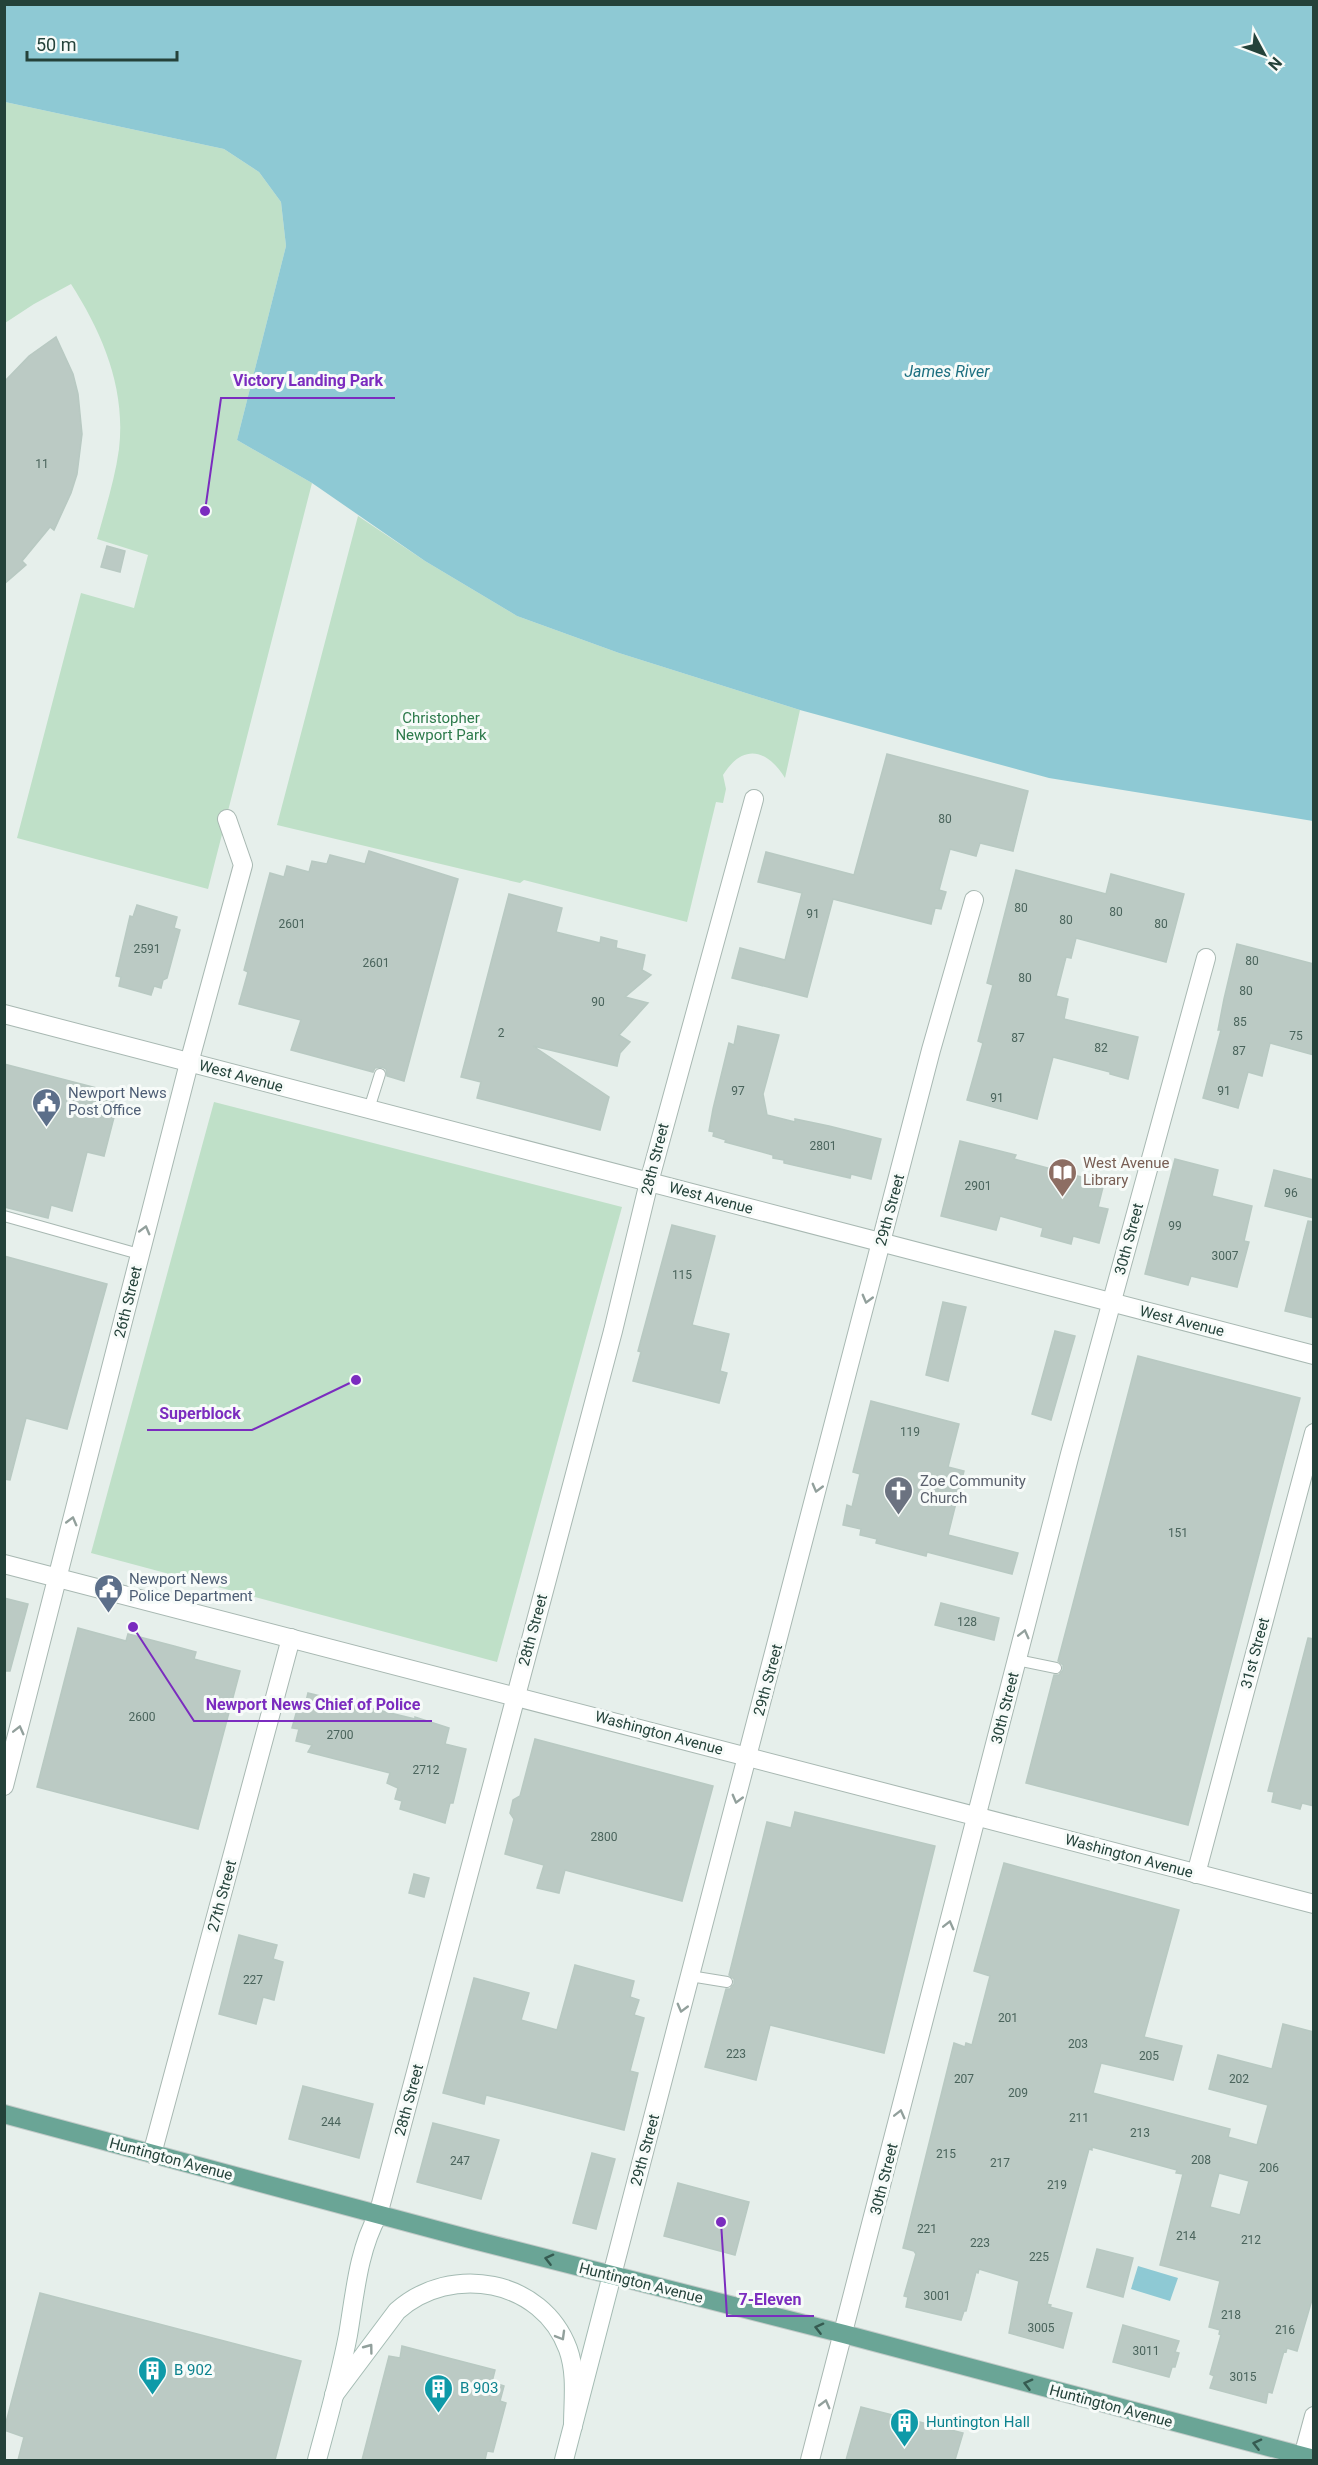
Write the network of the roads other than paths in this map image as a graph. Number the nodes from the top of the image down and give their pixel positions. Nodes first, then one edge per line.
1 (754, 799) dead end
2 (227, 819) dead end
3 (974, 900) dead end
4 (1206, 958) dead end
5 (4, 1014) edge
6 (189, 1063) junction
7 (380, 1074) dead end
8 (369, 1109) junction
9 (649, 1182) junction
10 (4, 1216) edge
11 (881, 1243) junction
12 (139, 1254) junction
13 (1111, 1303) junction
14 (1314, 1354) edge
15 (1314, 1432) edge
16 (4, 1564) edge
17 (57, 1578) junction
18 (291, 1638) junction
19 (1017, 1660) junction
20 (1056, 1668) dead end
21 (515, 1696) junction
22 (747, 1757) junction
23 (4, 1786) edge
24 (977, 1816) junction
25 (1196, 1874) junction
26 (1314, 1904) edge
27 (690, 1976) junction
28 (727, 1982) dead end
29 (4, 2114) edge
30 (152, 2154) junction
31 (378, 2215) junction
32 (612, 2275) junction
33 (844, 2334) junction
34 (334, 2394) junction
35 (1314, 2416) edge
36 (573, 2427) junction
37 (1306, 2458) edge
38 (317, 2460) edge
39 (564, 2460) edge
40 (810, 2460) edge

1 - 9 street, 28th Street
2 - 6 street, 26th Street
3 - 11 street, 29th Street
4 - 13 street, 30th Street
5 - 6 street, West Avenue
6 - 8 street, West Avenue
12 -> 6 street, 26th Street
7 - 8 lane
8 - 9 street, West Avenue
9 - 11 street, West Avenue
9 - 21 street, 28th Street
10 - 12 lane
11 - 13 street, West Avenue
11 -> 22 street, 29th Street
17 -> 12 street, 26th Street
13 - 14 street, West Avenue
19 -> 13 street, 30th Street
15 - 25 street, 31st Street
16 - 17 street, Washington Avenue
17 - 18 street, Washington Avenue
23 -> 17 street, 26th Street
18 - 21 street, Washington Avenue
18 - 30 street, 27th Street
19 - 20 lane
19 - 24 street, 30th Street
21 - 22 street, Washington Avenue
21 - 31 street, 28th Street
22 - 24 street, Washington Avenue
22 -> 27 street, 29th Street
24 - 25 street, Washington Avenue
33 -> 24 street, 30th Street
25 - 26 street, Washington Avenue
27 - 28 lane
27 -> 32 street, 29th Street
29 - 30 main road, Huntington Avenue
30 - 31 main road, Huntington Avenue
32 -> 31 main road, Huntington Avenue
31 - 34 street, 28th Street
33 -> 32 main road, Huntington Avenue
32 - 36 street, 29th Street
37 -> 33 main road, Huntington Avenue
40 -> 33 street, 30th Street
34 -> 36 street
34 - 38 street, 28th Street
35 - 37 street
36 - 39 street, 29th Street

